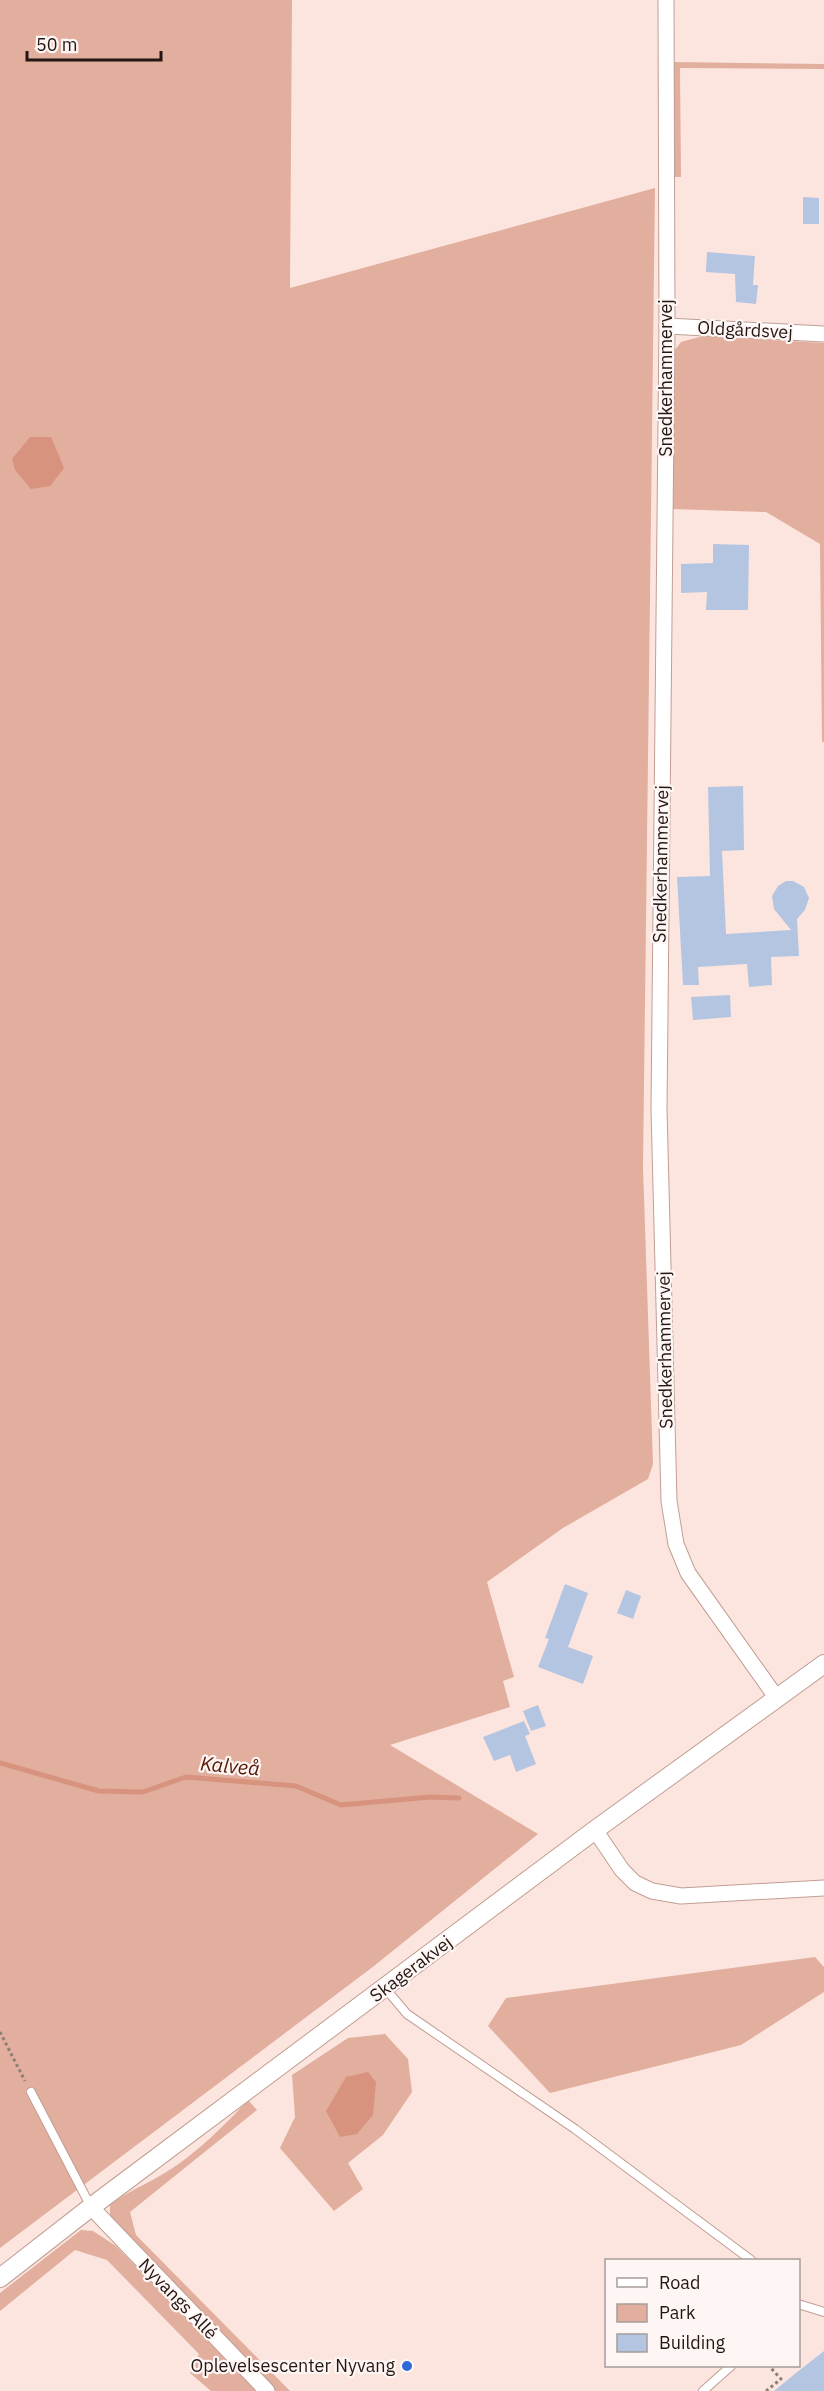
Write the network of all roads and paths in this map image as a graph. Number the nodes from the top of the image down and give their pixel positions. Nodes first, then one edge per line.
1 (666, 0) edge
2 (667, 326) junction
3 (824, 334) edge
4 (824, 1664) edge
5 (776, 1697) junction
6 (595, 1830) junction
7 (824, 1888) edge
8 (386, 1988) junction
9 (0, 2032) edge
10 (31, 2092) joint
11 (91, 2207) junction
12 (750, 2259) edge
13 (0, 2278) edge
14 (800, 2305) edge
15 (824, 2312) edge
16 (730, 2367) edge
17 (770, 2367) edge
18 (267, 2391) edge
19 (703, 2391) edge
20 (766, 2391) edge

1 - 2 street, Snedkerhammervej
2 - 3 street, Oldgårdsvej
2 - 5 street, Snedkerhammervej
4 - 5 street, Skagerakvej
5 - 6 street, Skagerakvej
6 - 7 street
6 - 8 street, Skagerakvej
8 - 11 street, Skagerakvej
8 - 12 lane
9 - 10 path
10 - 11 lane
11 - 13 street, Skagerakvej
11 - 18 street, Nyvangs Allé
14 - 15 lane
16 - 19 lane
17 - 20 path

